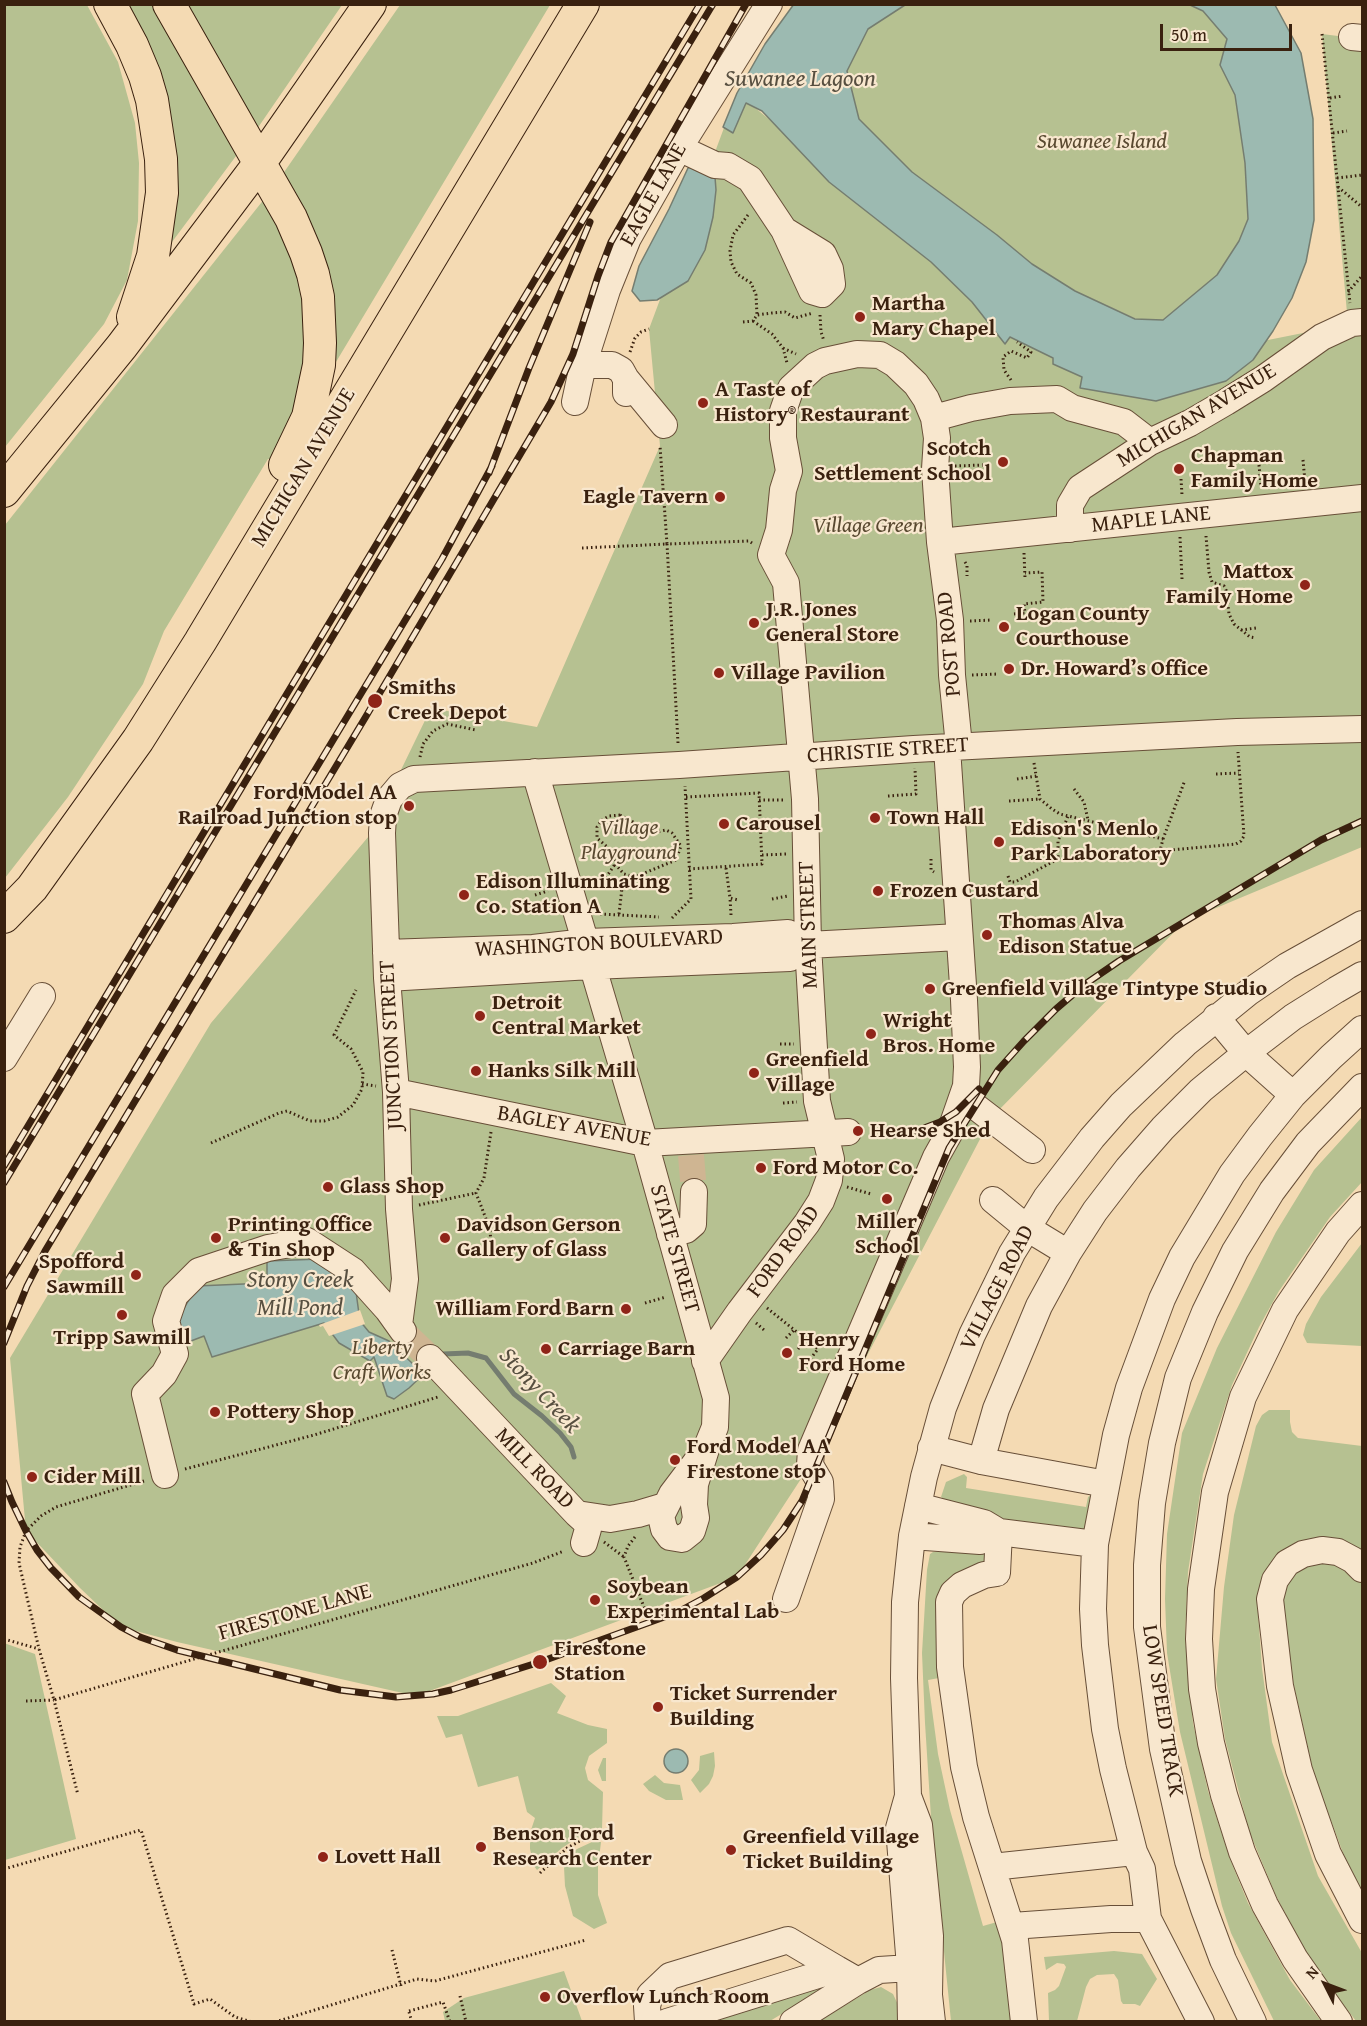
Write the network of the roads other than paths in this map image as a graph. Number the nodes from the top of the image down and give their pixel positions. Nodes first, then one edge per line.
1 (111, 4) edge
2 (169, 4) edge
3 (370, 4) edge
4 (583, 4) edge
5 (769, 4) edge
6 (679, 148) junction
7 (259, 164) junction
8 (784, 230) dead end
9 (1357, 322) edge
10 (122, 346) junction
11 (583, 365) junction
12 (575, 402) dead end
13 (934, 418) junction
14 (662, 436) road end
15 (1150, 442) junction
16 (4, 491) edge
17 (1362, 498) edge
18 (1070, 529) junction
19 (940, 542) junction
20 (200, 642) junction
21 (1362, 729) edge
22 (953, 747) junction
23 (802, 757) junction
24 (535, 772) junction
25 (414, 779) joint
26 (4, 917) edge
27 (1362, 924) edge
28 (959, 937) junction
29 (808, 945) junction
30 (589, 954) junction
31 (387, 966) junction
32 (1362, 975) edge
33 (1216, 1017) junction
34 (1362, 1029) edge
35 (4, 1035) edge
36 (1246, 1053) junction
37 (4, 1058) edge
38 (1362, 1087) edge
39 (396, 1092) junction
40 (1293, 1095) junction
41 (963, 1097) junction
42 (837, 1132) junction
43 (645, 1143) junction
44 (1032, 1150) dead end
45 (694, 1192) tunnel mouth
46 (993, 1200) dead end
47 (1362, 1205) edge
48 (1027, 1227) junction
49 (669, 1234) junction
50 (1068, 1253) junction
51 (433, 1361) tunnel mouth
52 (705, 1361) junction
53 (931, 1448) junction
54 (706, 1449) junction
55 (981, 1461) junction
56 (165, 1475) road end
57 (1106, 1484) junction
58 (665, 1506) junction
59 (918, 1506) junction
60 (577, 1514) junction
61 (999, 1532) junction
62 (912, 1536) junction
63 (584, 1543) road end
64 (1095, 1544) junction
65 (1362, 1569) edge
66 (786, 1599) dead end
67 (1134, 1852) junction
68 (992, 1867) junction
69 (1148, 1919) junction
70 (1362, 1920) edge
71 (1012, 1926) junction
72 (919, 1967) junction
73 (848, 1975) junction
74 (648, 2022) edge
75 (667, 2022) edge
76 (793, 2022) edge
77 (911, 2022) edge
78 (932, 2022) edge
79 (1024, 2022) edge
80 (1201, 2022) edge
81 (1253, 2022) edge
82 (1339, 2022) edge

1 - 10 main road
2 - 7 main road
3 - 7 main road
4 - 20 main road, MICHIGAN AVENUE
5 - 6 street, EAGLE LANE
6 - 8 street
6 - 11 street, EAGLE LANE
7 - 10 main road
7 - 20 main road
9 - 15 street, MICHIGAN AVENUE
10 - 16 main road
11 - 12 street, EAGLE LANE
11 - 14 street
13 - 15 street
13 - 19 street
13 - 23 street, MAIN STREET
15 - 18 street, MICHIGAN AVENUE
17 - 18 street, MAPLE LANE
18 - 19 street, MAPLE LANE
19 - 22 street, POST ROAD
20 - 26 main road, MICHIGAN AVENUE
21 - 22 street, CHRISTIE STREET
22 - 23 street, CHRISTIE STREET
22 - 28 street, POST ROAD
23 - 24 street, CHRISTIE STREET
23 - 29 street, MAIN STREET
24 - 25 street, CHRISTIE STREET
24 - 30 street, STATE STREET
25 - 31 street, JUNCTION STREET
27 - 33 street, VILLAGE ROAD
28 - 29 street, WASHINGTON BOULEVARD
28 - 41 street, POST ROAD
29 - 30 street, WASHINGTON BOULEVARD
29 - 42 street, MAIN STREET
30 - 31 street, WASHINGTON BOULEVARD
30 - 43 street, STATE STREET
31 - 39 street, JUNCTION STREET
32 - 36 street
33 - 36 street
33 - 48 street, VILLAGE ROAD
34 - 40 street
35 - 37 street
36 - 40 street
36 - 50 street
38 - 81 street, LOW SPEED TRACK
39 - 43 street, BAGLEY AVENUE
39 - 56 street, JUNCTION STREET
40 - 57 street
41 - 44 street
41 - 66 street, POST ROAD
42 - 43 street, BAGLEY AVENUE
42 - 52 street, FORD ROAD
43 - 49 street, STATE STREET
45 - 49 street
46 - 48 street
47 - 82 street
48 - 50 street
48 - 53 street, VILLAGE ROAD
49 - 52 street, STATE STREET
50 - 55 street
51 - 60 street, MILL ROAD
52 - 54 street, STATE STREET
53 - 55 street
53 - 59 street, VILLAGE ROAD
54 - 58 street, STATE STREET
54 - 58 street, STATE STREET
55 - 57 street
57 - 64 street
58 - 60 street, MILL ROAD
59 - 61 street
59 - 62 street, VILLAGE ROAD
60 - 63 street
61 - 62 street
61 - 64 street
61 - 68 street
62 - 72 street, VILLAGE ROAD
64 - 67 street
65 - 70 street
67 - 68 street
67 - 69 street
68 - 71 street
69 - 71 street
69 - 80 street
71 - 79 street
72 - 73 street
72 - 77 street, VILLAGE ROAD
72 - 78 street
73 - 74 street
73 - 75 street
73 - 76 street

